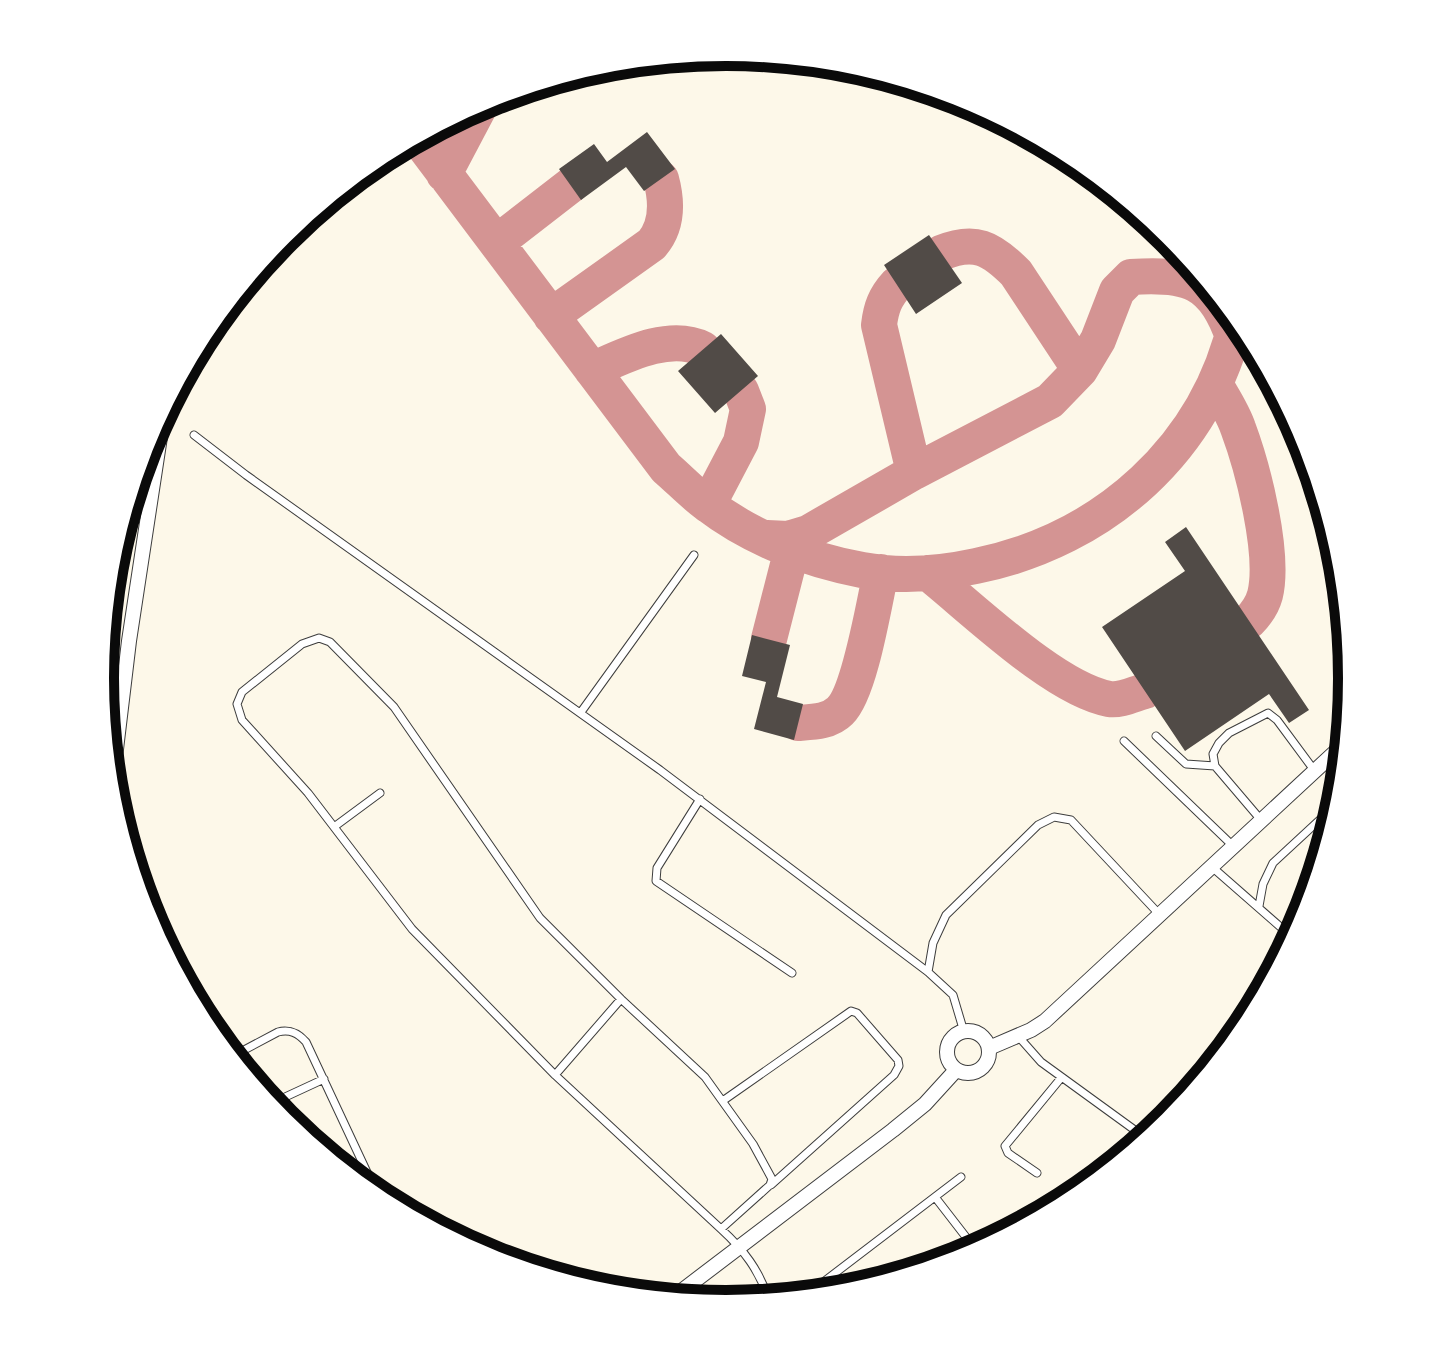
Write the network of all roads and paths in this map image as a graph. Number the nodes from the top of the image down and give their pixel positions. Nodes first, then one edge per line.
1 (194, 435) dead end
2 (158, 452) edge
3 (694, 555) dead end
4 (581, 712) junction
5 (1156, 736) dead end
6 (117, 740) edge
7 (1124, 741) dead end
8 (1334, 753) edge
9 (1331, 755) junction
10 (1333, 757) edge
11 (1215, 766) junction
12 (1314, 770) junction
13 (380, 793) dead end
14 (700, 799) junction
15 (1321, 819) edge
16 (1261, 820) junction
17 (334, 827) junction
18 (1232, 845) junction
19 (1211, 866) junction
20 (1259, 906) junction
21 (1159, 914) junction
22 (1284, 929) edge
23 (928, 972) junction
24 (792, 973) dead end
25 (621, 999) junction
26 (964, 1032) junction
27 (1018, 1036) junction
28 (989, 1048) junction
29 (241, 1052) edge
30 (956, 1070) junction
31 (555, 1075) junction
32 (1061, 1078) junction
33 (324, 1079) junction
34 (282, 1099) edge
35 (724, 1100) junction
36 (1137, 1132) edge
37 (1037, 1173) dead end
38 (368, 1174) edge
39 (961, 1177) dead end
40 (770, 1185) junction
41 (935, 1197) junction
42 (721, 1229) junction
43 (968, 1240) edge
44 (740, 1246) junction
45 (824, 1282) edge
46 (684, 1289) edge
47 (764, 1289) edge

1 - 4 lane
2 - 6 street
3 - 4 lane
4 - 14 lane
5 - 11 lane
7 - 18 lane
8 - 9 street
9 - 10 lane
9 - 12 street
11 - 12 lane
11 - 16 lane
12 - 16 street
13 - 17 lane
14 - 23 lane
14 - 24 lane
15 - 20 lane
16 - 18 street
17 - 25 lane
17 - 31 lane
18 - 19 street
19 - 20 lane
19 - 21 street
20 - 22 lane
21 - 23 lane
21 - 27 street
23 - 26 lane
25 - 31 lane
25 - 35 lane
26 - 28 street
26 - 30 street
27 - 28 street
27 - 32 lane
28 - 30 street
29 - 33 lane
30 - 44 street
31 - 42 lane
32 - 36 lane
32 - 37 lane
33 - 34 lane
33 - 38 lane
35 - 40 lane
35 - 40 lane
39 - 41 lane
40 - 42 lane
41 - 43 lane
41 - 45 lane
42 - 44 lane
44 - 46 street
44 - 47 lane

